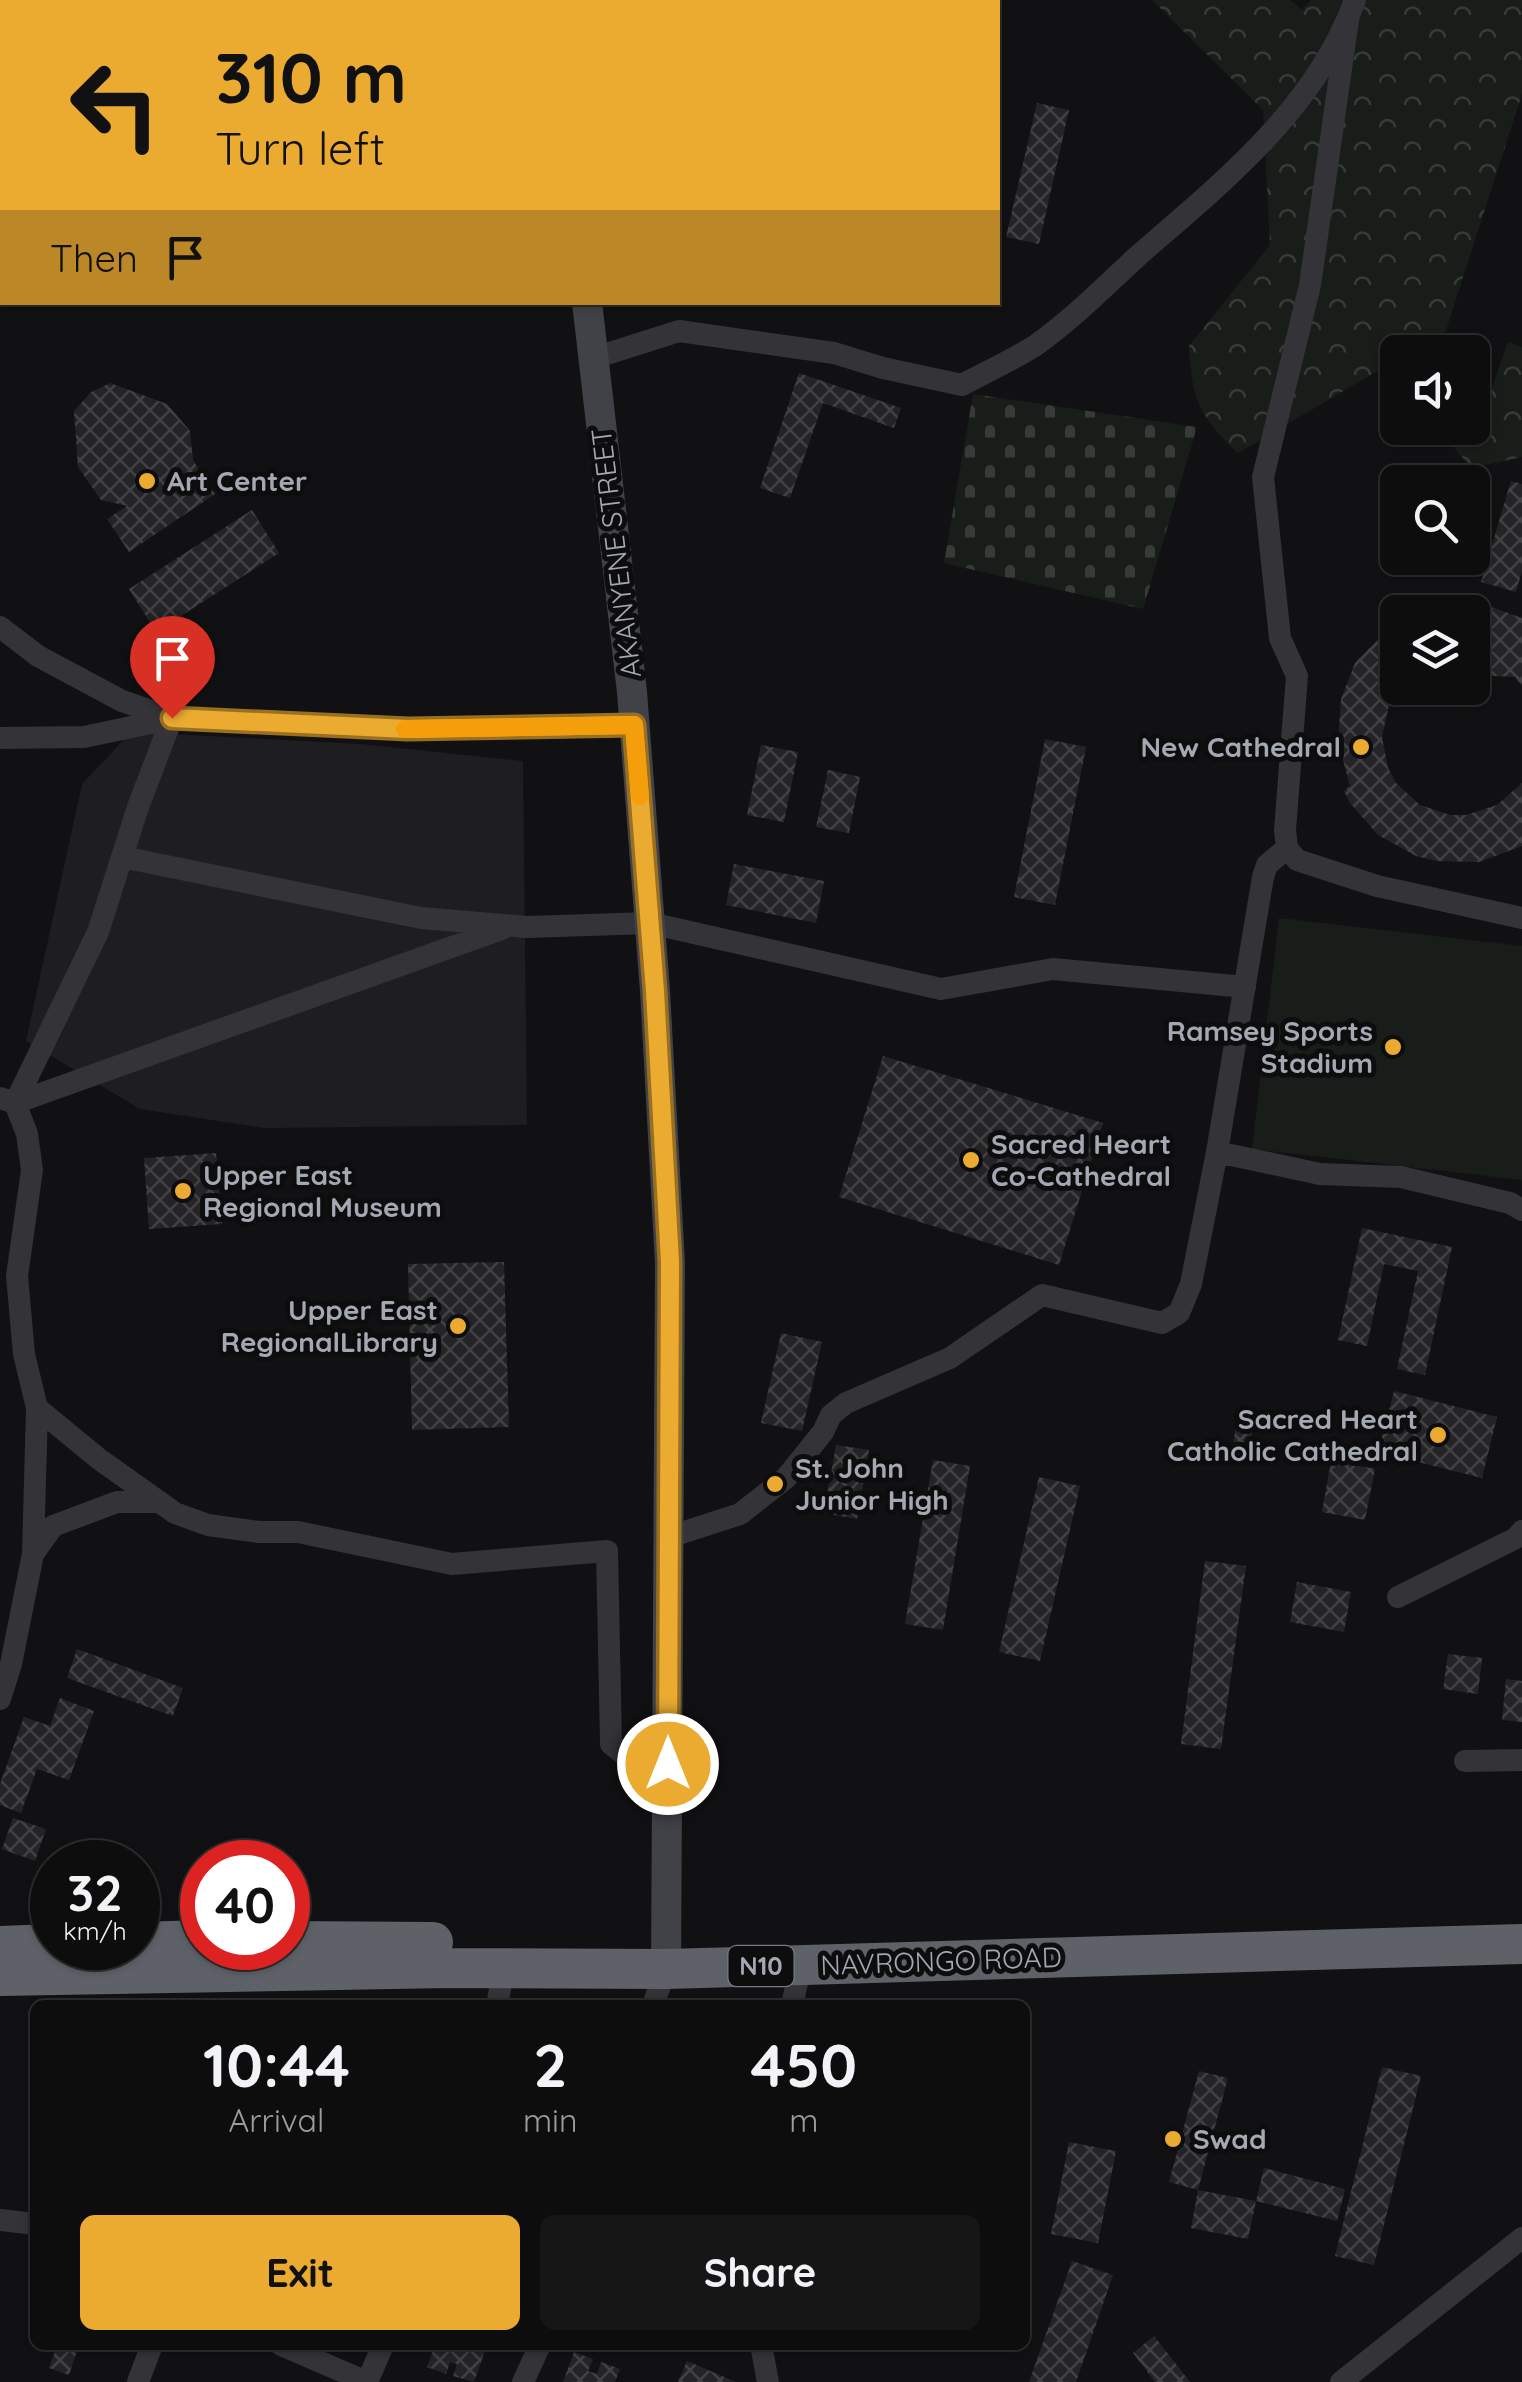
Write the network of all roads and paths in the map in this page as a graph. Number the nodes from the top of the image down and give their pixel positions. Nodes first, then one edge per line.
1 (1352, 10) edge
2 (588, 305) edge
3 (594, 358) junction
4 (0, 627) edge
5 (172, 718) junction
6 (634, 725) junction
7 (0, 738) edge
8 (1286, 848) junction
9 (122, 857) junction
10 (1522, 918) edge
11 (650, 923) junction
12 (512, 926) junction
13 (1245, 987) junction
14 (8, 1100) edge
15 (1217, 1152) junction
16 (1522, 1210) edge
17 (37, 1408) junction
18 (158, 1502) junction
19 (1522, 1532) edge
20 (669, 1537) junction
21 (33, 1554) junction
22 (1398, 1597) dead end
23 (0, 1699) edge
24 (1522, 1760) edge
25 (1465, 1762) dead end
26 (668, 1764) junction
27 (1522, 1918) edge
28 (310, 1943) edge
29 (1522, 1944) edge
30 (30, 1945) edge
31 (0, 1946) edge
32 (800, 1966) junction
33 (662, 1972) edge
34 (0, 1976) edge
35 (501, 1987) edge
36 (793, 2000) edge
37 (0, 2220) edge
38 (30, 2223) edge
39 (1522, 2238) edge
40 (150, 2350) edge
41 (293, 2350) edge
42 (381, 2350) edge
43 (538, 2350) edge
44 (762, 2350) edge
45 (138, 2382) edge
46 (367, 2382) edge
47 (523, 2382) edge
48 (768, 2382) edge
49 (1341, 2382) edge

1 - 3 street
1 - 8 street
2 - 3 street, AKANYENE STREET
3 - 6 street, AKANYENE STREET
4 - 5 street
5 - 6 street
5 - 7 street
5 - 9 street
6 - 11 street, AKANYENE STREET
8 - 10 street
8 - 13 street
9 - 12 street
9 - 14 street
11 - 12 street
11 - 13 street
11 - 20 street, AKANYENE STREET
12 - 14 street
13 - 15 street
14 - 17 street
15 - 16 street
15 - 20 street
17 - 18 street
17 - 21 street
18 - 21 street
18 - 26 street
19 - 22 street
20 - 26 street, AKANYENE STREET
21 - 23 street
24 - 25 street
26 - 33 street, AKANYENE STREET
27 - 33 highway, NAVRONGO ROAD / N10
28 - 33 highway, NAVRONGO ROAD / N10
29 - 32 highway, NAVRONGO ROAD / N10
30 - 31 highway
32 - 33 highway, NAVRONGO ROAD / N10
32 - 36 street
33 - 35 highway, NAVRONGO ROAD / N10
34 - 35 highway, NAVRONGO ROAD / N10
37 - 38 street
39 - 49 street
40 - 45 street
41 - 46 street
42 - 46 street
43 - 47 street
44 - 48 street

